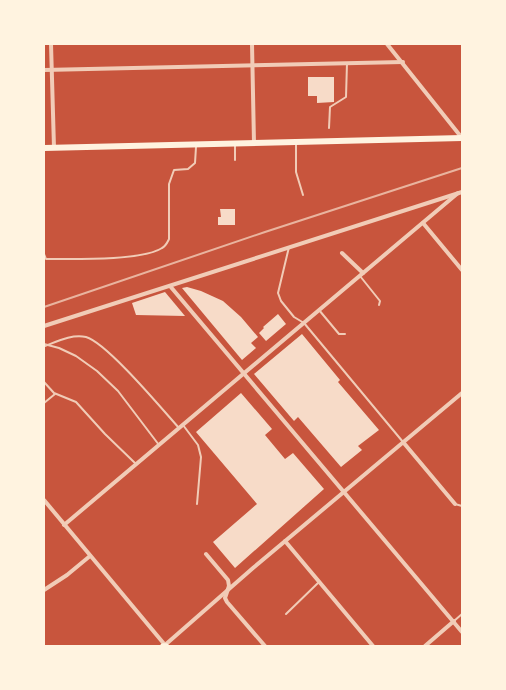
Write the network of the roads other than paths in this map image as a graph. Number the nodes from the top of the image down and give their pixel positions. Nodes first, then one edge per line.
1 (51, 44) edge
2 (252, 44) edge
3 (387, 44) edge
4 (403, 62) junction
5 (347, 63) junction
6 (252, 65) junction
7 (44, 70) edge
8 (52, 70) junction
9 (329, 128) dead end
10 (462, 138) edge
11 (296, 142) junction
12 (254, 143) junction
13 (196, 144) junction
14 (235, 144) junction
15 (44, 148) edge
16 (54, 148) junction
17 (235, 160) dead end
18 (460, 193) edge
19 (303, 195) dead end
20 (422, 223) junction
21 (289, 247) junction
22 (342, 252) dead end
23 (44, 254) edge
24 (462, 270) edge
25 (362, 274) junction
26 (170, 286) junction
27 (379, 305) dead end
28 (319, 310) junction
29 (304, 323) junction
30 (44, 326) edge
31 (345, 334) dead end
32 (44, 345) edge
33 (244, 374) junction
34 (44, 382) edge
35 (462, 393) edge
36 (55, 394) junction
37 (44, 403) edge
38 (181, 426) junction
39 (403, 442) junction
40 (159, 445) junction
41 (136, 464) junction
42 (344, 492) junction
43 (44, 500) edge
44 (197, 504) dead end
45 (456, 504) joint
46 (462, 506) edge
47 (64, 525) junction
48 (285, 541) junction
49 (206, 554) dead end
50 (90, 556) junction
51 (319, 582) junction
52 (44, 590) edge
53 (226, 592) junction
54 (286, 614) dead end
55 (462, 614) edge
56 (454, 621) junction
57 (462, 632) edge
58 (164, 646) edge
59 (265, 646) edge
60 (373, 646) edge
61 (425, 646) edge

1 - 8 street
2 - 6 street
3 - 4 street
4 - 5 street
4 - 10 street
5 - 6 street
5 - 9 lane
6 - 8 street
6 - 12 street
7 - 8 street
8 - 16 street
10 - 11 main road
11 - 12 main road
11 - 19 lane
12 - 14 main road
13 - 14 main road
13 - 16 main road
13 - 23 lane
14 - 17 lane
15 - 16 main road
18 - 20 street
18 - 21 street
20 - 24 street
20 - 25 street
21 - 26 street
21 - 29 lane
22 - 25 street
25 - 27 lane
25 - 28 street
26 - 30 street
26 - 33 street
28 - 29 street
28 - 31 lane
29 - 33 street
29 - 39 lane
32 - 38 lane
32 - 40 lane
33 - 38 street
33 - 42 street
34 - 36 lane
35 - 39 street
36 - 37 lane
36 - 41 lane
38 - 40 street
38 - 44 lane
39 - 42 street
39 - 45 street
40 - 41 street
41 - 47 street
42 - 48 street
42 - 56 street
43 - 47 street
45 - 46 lane
47 - 50 street
48 - 51 street
48 - 53 street
49 - 53 street
50 - 52 street
50 - 58 street
51 - 54 lane
51 - 60 street
53 - 58 street
53 - 59 street
55 - 56 lane
56 - 57 street
56 - 61 street

